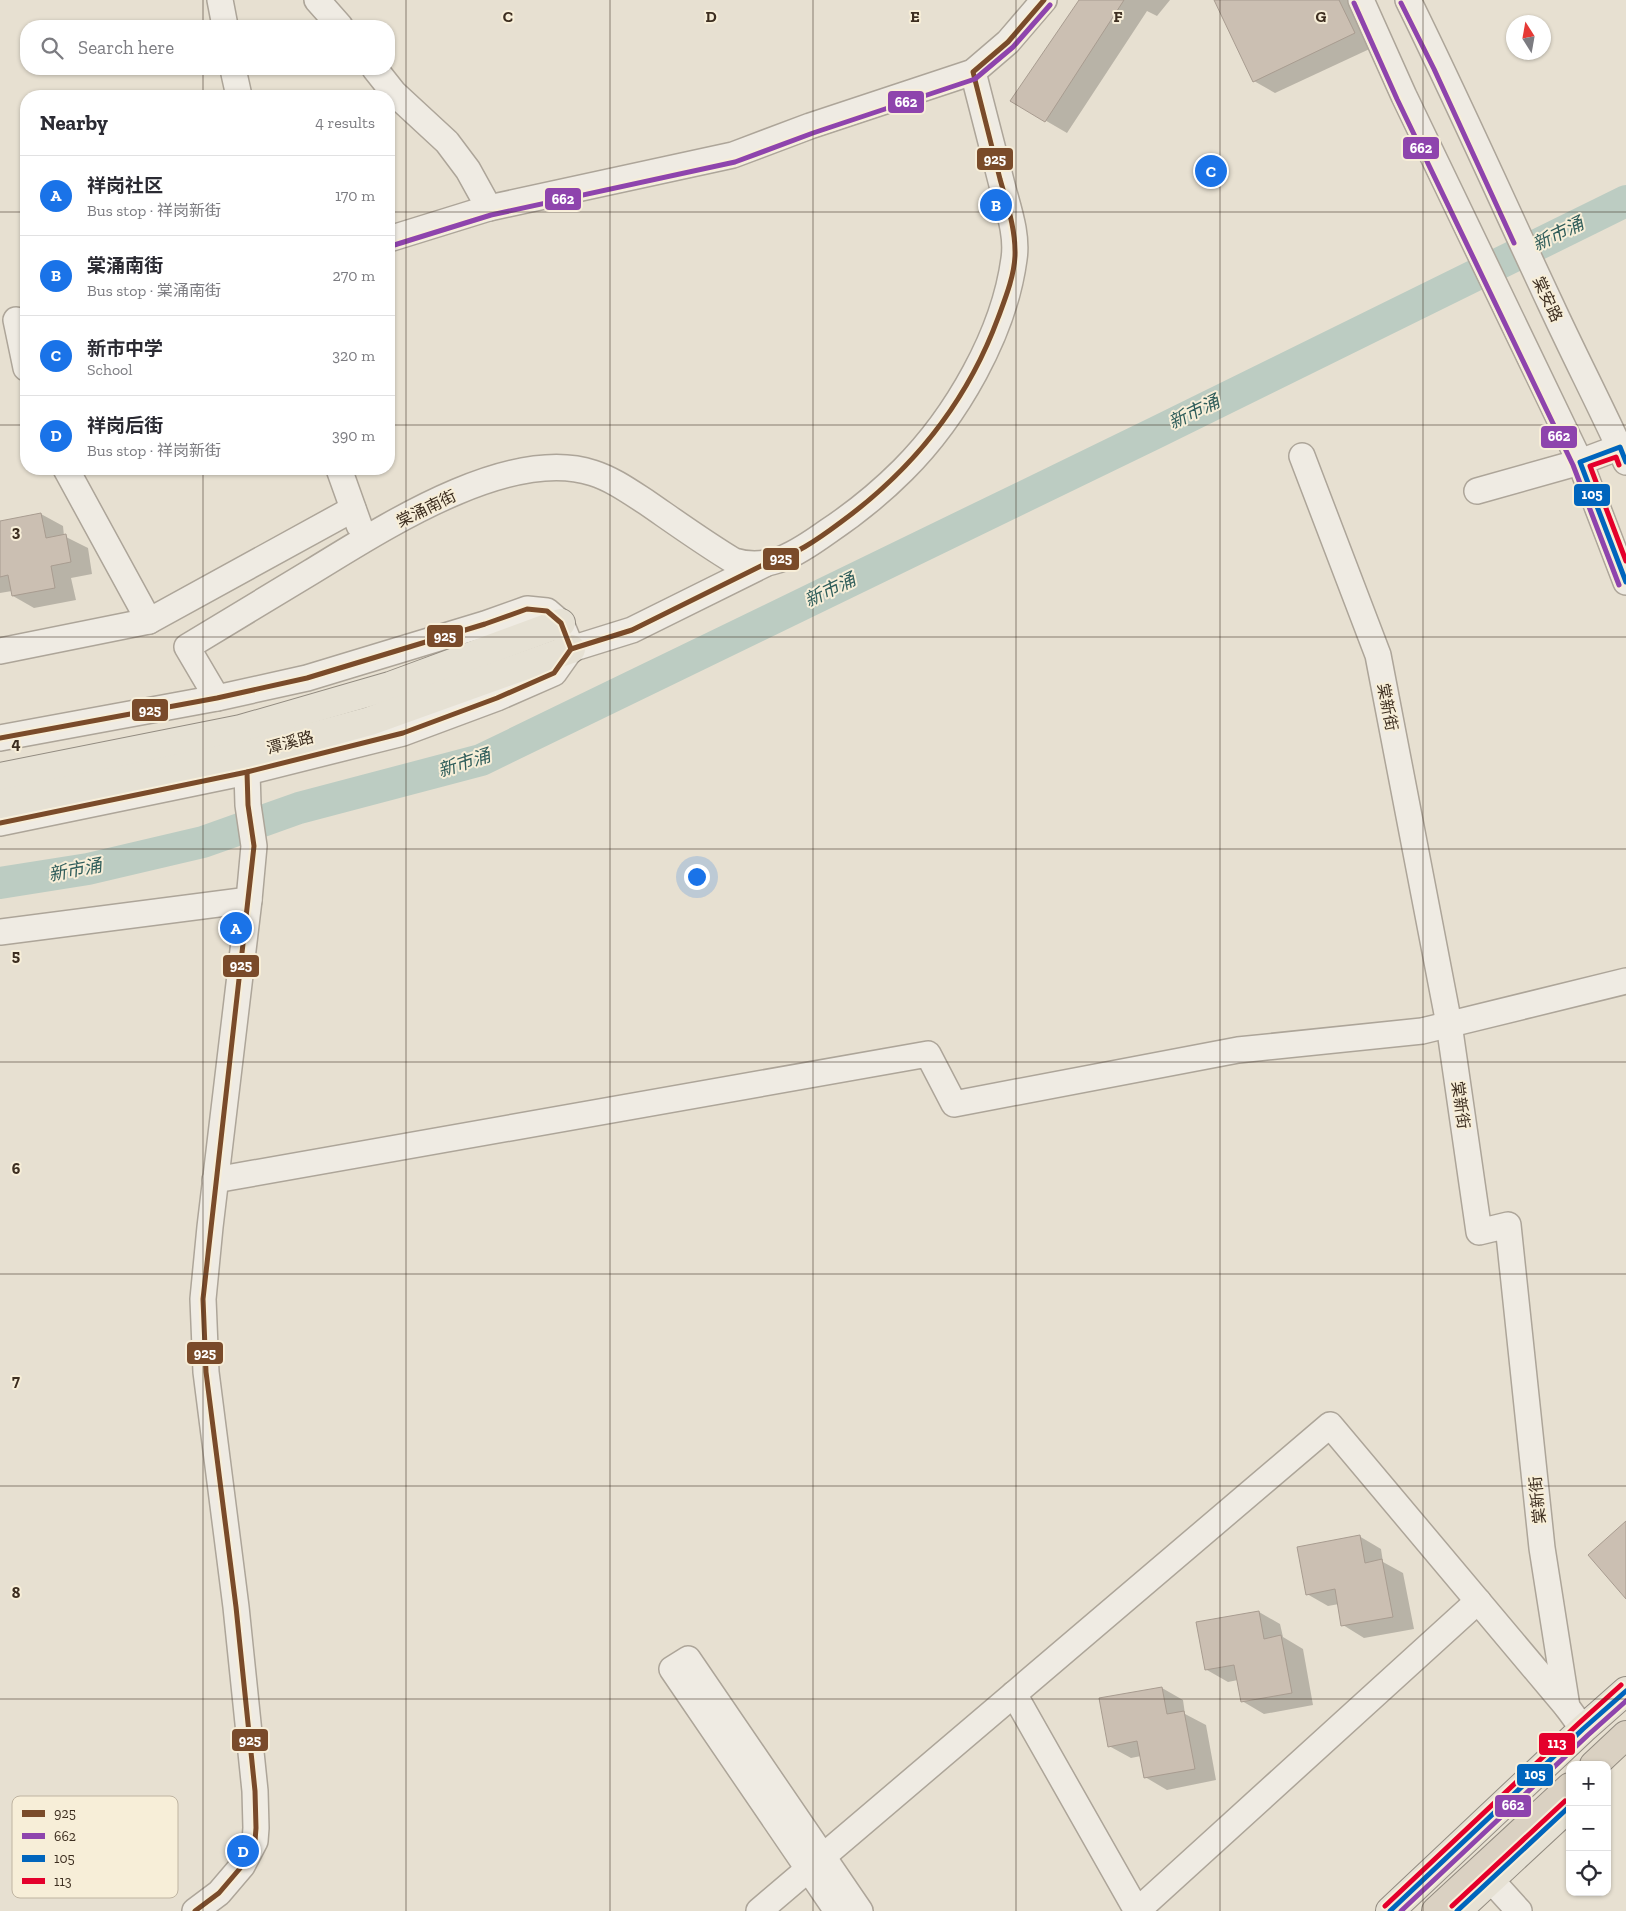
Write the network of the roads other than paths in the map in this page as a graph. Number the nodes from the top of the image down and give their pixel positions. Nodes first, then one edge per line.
1 (220, 0) edge
2 (317, 0) edge
3 (1044, 0) edge
4 (1361, 0) edge
5 (1408, 0) edge
6 (224, 20) edge
7 (335, 20) edge
8 (973, 72) junction
9 (235, 75) edge
10 (380, 75) edge
11 (238, 90) edge
12 (392, 90) edge
13 (395, 94) edge
14 (489, 208) junction
15 (395, 236) edge
16 (14, 320) edge
17 (20, 344) edge
18 (1623, 455) edge
19 (1302, 456) dead end
20 (1580, 462) junction
21 (69, 475) edge
22 (341, 475) edge
23 (1478, 490) dead end
24 (353, 509) junction
25 (364, 540) junction
26 (765, 564) junction
27 (1626, 582) edge
28 (148, 621) junction
29 (561, 623) junction
30 (571, 649) junction
31 (0, 651) edge
32 (217, 698) junction
33 (0, 738) edge
34 (247, 772) junction
35 (0, 777) edge
36 (0, 804) edge
37 (0, 823) edge
38 (249, 900) junction
39 (0, 932) edge
40 (1626, 980) edge
41 (1449, 1024) junction
42 (215, 1180) junction
43 (1478, 1601) junction
44 (1626, 1691) edge
45 (1014, 1694) junction
46 (1575, 1718) junction
47 (1626, 1735) edge
48 (1626, 1754) edge
49 (1598, 1761) edge
50 (1611, 1767) edge
51 (1566, 1791) edge
52 (1566, 1810) edge
53 (815, 1863) junction
54 (1491, 1880) junction
55 (195, 1911) edge
56 (759, 1911) edge
57 (836, 1911) edge
58 (860, 1911) edge
59 (1137, 1911) edge
60 (1390, 1911) edge
61 (1436, 1911) edge
62 (1457, 1911) edge
63 (1519, 1911) edge

1 - 6 street
2 - 7 street
3 - 8 street
4 - 20 street
5 - 18 street, 棠安路
8 - 14 street
8 - 26 street, 棠涌南街
9 - 11 street
10 - 12 street
13 - 14 street
14 - 15 street
16 - 17 street
18 - 20 street
19 - 41 street, 棠新街
20 - 23 street
20 - 27 street
21 - 28 street
22 - 24 street
24 - 25 street
24 - 28 street
25 - 26 street, 棠涌南街
25 - 32 street, 棠涌南街
26 - 30 street
28 - 31 street
29 - 30 street
29 - 32 street
29 - 35 main road, 潭溪路
30 - 34 street
30 - 36 main road, 潭溪路
32 - 33 street
34 - 37 street
34 - 38 street
38 - 39 street
38 - 42 street
40 - 41 street
41 - 42 street
41 - 46 street, 棠新街
42 - 55 street
43 - 45 street
43 - 46 street
43 - 59 street
44 - 46 main road
45 - 53 street
45 - 59 street
46 - 60 main road
47 - 49 highway
48 - 50 main road
51 - 61 highway
52 - 54 main road
53 - 53 street
53 - 56 street
53 - 57 street
53 - 58 street
54 - 62 main road
54 - 63 street

